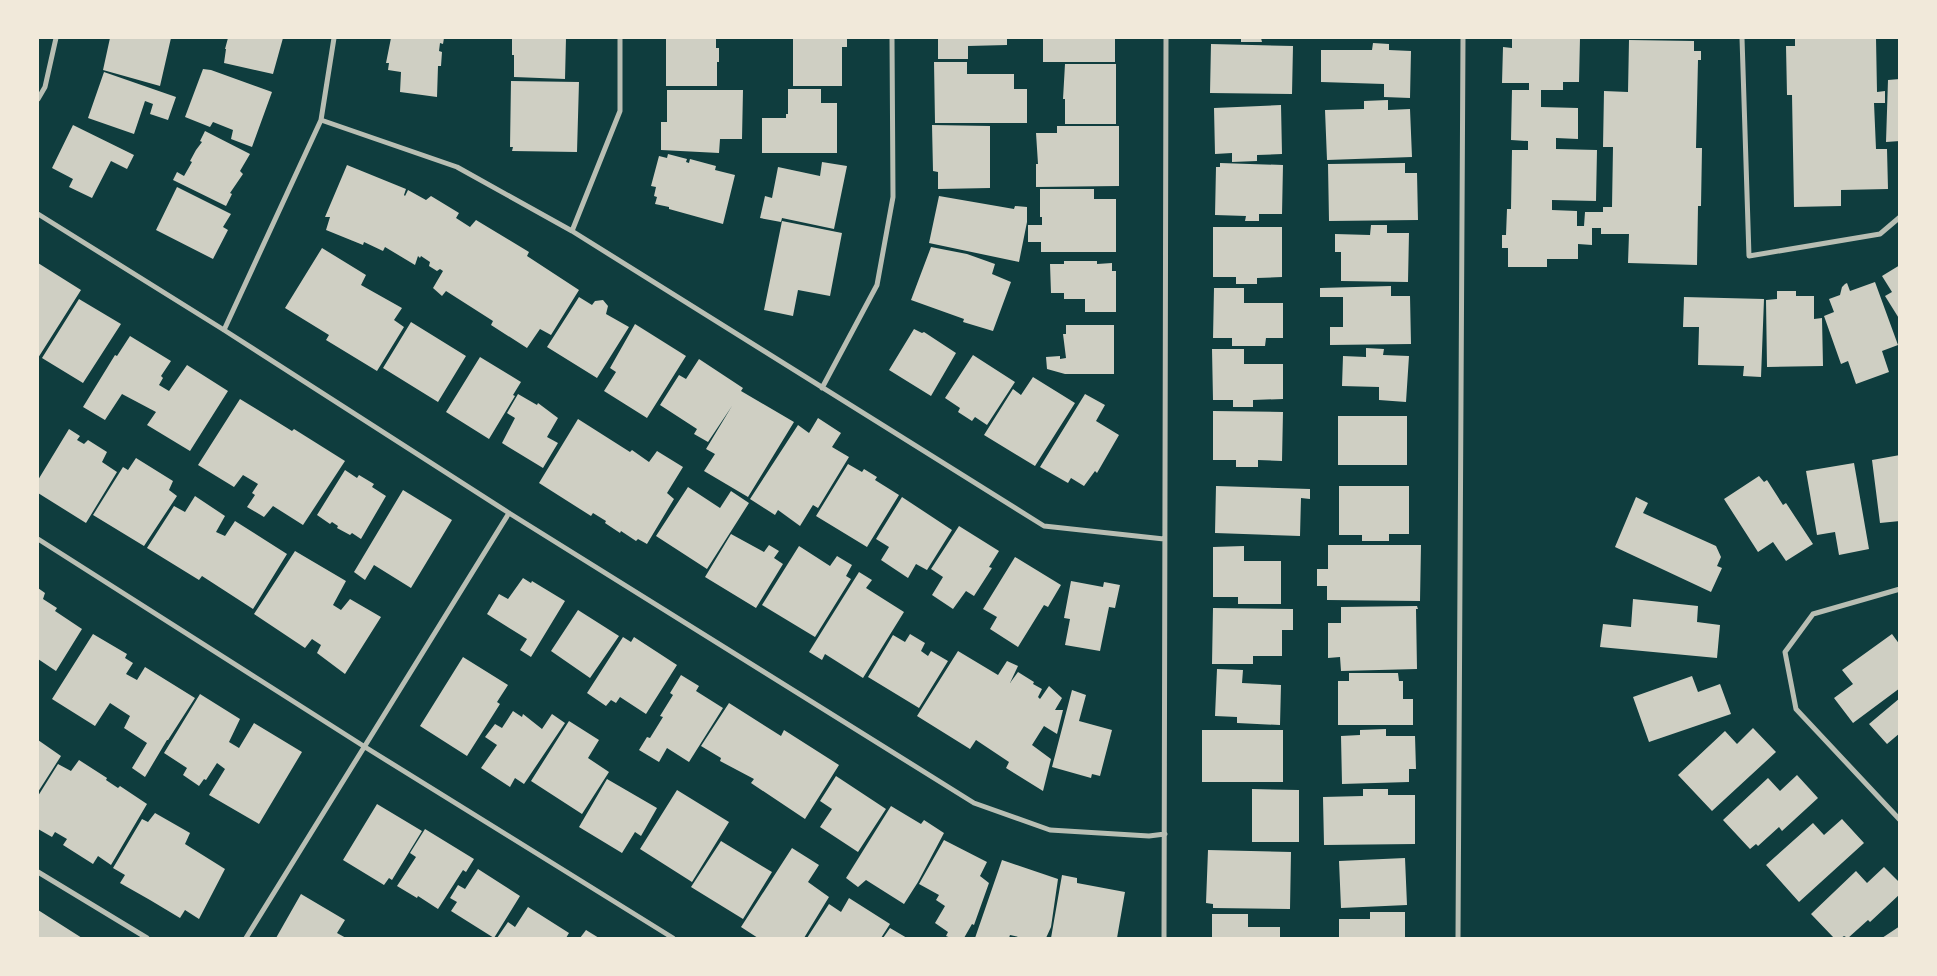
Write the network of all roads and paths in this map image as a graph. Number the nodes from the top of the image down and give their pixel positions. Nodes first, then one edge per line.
1 (56, 38) edge
2 (334, 38) edge
3 (620, 38) edge
4 (892, 38) edge
5 (1166, 38) edge
6 (1463, 38) edge
7 (1742, 38) edge
8 (38, 99) edge
9 (321, 120) junction
10 (38, 214) edge
11 (1900, 217) edge
12 (572, 231) junction
13 (224, 330) junction
14 (822, 388) junction
15 (508, 513) junction
16 (38, 539) edge
17 (1164, 539) junction
18 (1900, 589) edge
19 (365, 746) junction
20 (1900, 820) edge
21 (1165, 834) junction
22 (38, 872) edge
23 (147, 938) edge
24 (246, 938) edge
25 (673, 938) edge
26 (1164, 938) edge
27 (1458, 938) edge

1 - 8 street
2 - 9 street
3 - 12 street
4 - 14 street
5 - 17 street
6 - 27 street
7 - 11 street
9 - 12 street
9 - 13 street
10 - 13 street
12 - 14 street
13 - 15 street
14 - 17 street
15 - 19 street
15 - 21 street
16 - 19 street
17 - 21 street
18 - 20 street
19 - 24 street
19 - 25 street
21 - 26 street
22 - 23 street

